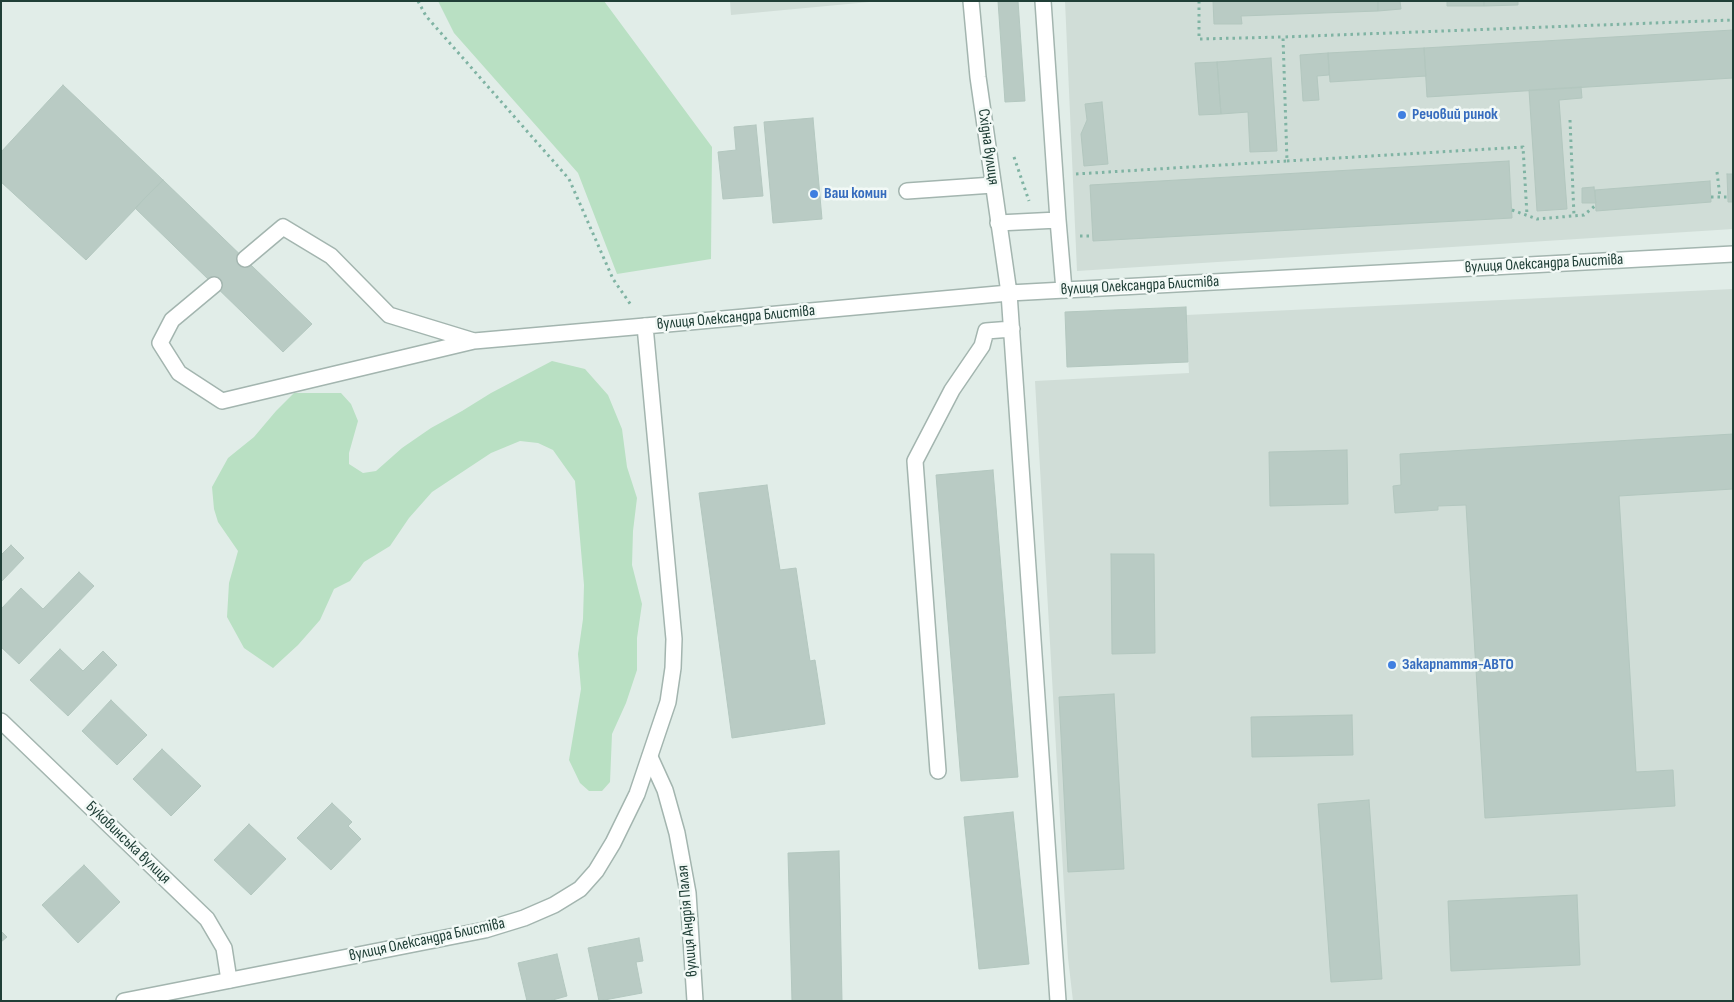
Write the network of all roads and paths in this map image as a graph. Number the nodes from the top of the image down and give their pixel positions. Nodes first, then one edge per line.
1 (418, 1) edge
2 (971, 1) edge
3 (1043, 1) edge
4 (1199, 1) edge
5 (1733, 20) edge
6 (1283, 37) junction
7 (1570, 120) dead end
8 (1012, 151) dead end
9 (1287, 161) junction
10 (1718, 172) dead end
11 (1055, 176) junction
12 (993, 185) junction
13 (907, 192) dead end
14 (1711, 197) dead end
15 (1720, 197) junction
16 (1728, 197) dead end
17 (1596, 205) dead end
18 (1512, 210) dead end
19 (1527, 215) junction
20 (1574, 216) junction
21 (1058, 220) junction
22 (1040, 221) junction
23 (998, 223) junction
24 (1733, 254) edge
25 (245, 259) dead end
26 (214, 285) dead end
27 (1064, 290) junction
28 (1009, 293) junction
29 (645, 326) junction
30 (1012, 329) junction
31 (474, 341) junction
32 (1, 721) edge
33 (650, 757) junction
34 (938, 771) dead end
35 (229, 980) junction
36 (124, 1001) edge
37 (695, 1001) edge
38 (1058, 1001) edge

1 - 29 path
2 - 12 street, Східна вулиця
3 - 11 street
4 - 6 path
5 - 6 path
6 - 9 path
7 - 20 path
8 - 22 path
9 - 11 path
9 - 19 path
10 - 15 path
11 - 21 street
12 - 13 street
12 - 23 street, Східна вулиця
14 - 15 path
15 - 16 path
17 - 20 path
18 - 19 path
19 - 20 path
21 - 22 street
21 - 27 street
22 - 23 street
23 - 28 street, Східна вулиця
24 - 27 street, вулиця Олександра Блистіва
25 - 31 street
26 - 31 street
27 - 28 street, вулиця Олександра Блистіва
28 - 29 street, вулиця Олександра Блистіва
28 - 30 street, Східна вулиця
29 - 31 street
29 - 33 street, вулиця Олександра Блистіва
30 - 34 street
30 - 38 street, Східна вулиця
32 - 35 street, Буковинська вулиця
33 - 35 street, вулиця Олександра Блистіва
33 - 37 street, вулиця Андрія Палая
35 - 36 street, вулиця Олександра Блистіва

